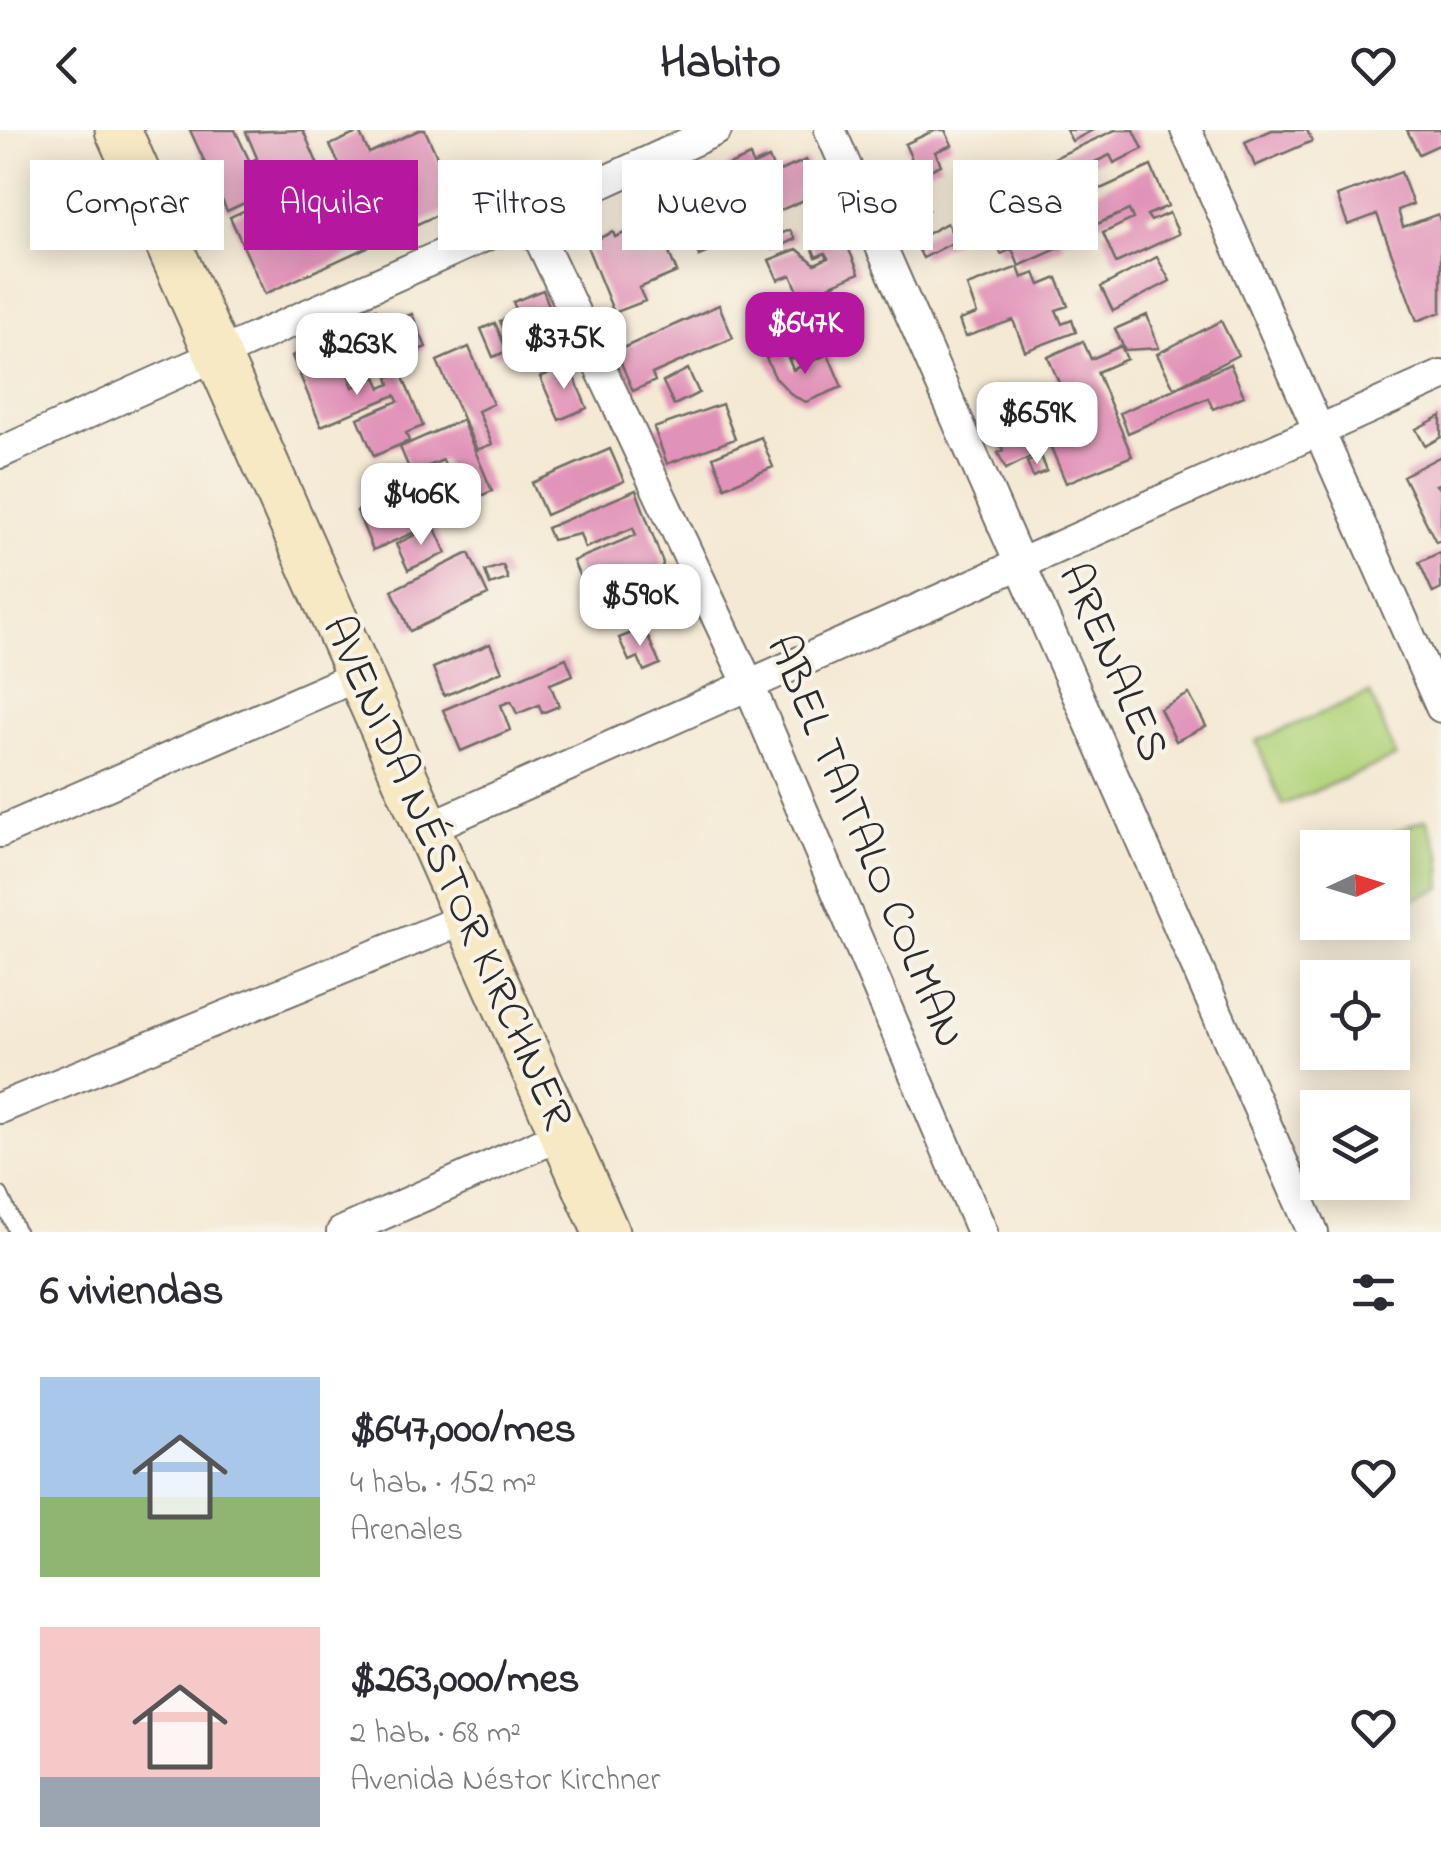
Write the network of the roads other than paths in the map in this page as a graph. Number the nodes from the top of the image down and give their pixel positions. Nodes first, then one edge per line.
1 (118, 130) edge
2 (716, 130) edge
3 (830, 130) edge
4 (1186, 130) edge
5 (681, 138) edge
6 (602, 180) edge
7 (456, 250) edge
8 (545, 250) edge
9 (216, 354) junction
10 (1441, 376) edge
11 (1320, 430) junction
12 (0, 453) edge
13 (1020, 564) junction
14 (357, 676) junction
15 (748, 685) junction
16 (1441, 707) edge
17 (426, 829) junction
18 (0, 832) edge
19 (464, 918) junction
20 (0, 1108) edge
21 (562, 1134) junction
22 (0, 1194) edge
23 (17, 1232) edge
24 (342, 1232) edge
25 (606, 1232) edge
26 (982, 1232) edge
27 (1312, 1232) edge

1 - 9 main road, AVENIDA NÉSTOR KIRCHNER
2 - 5 street
3 - 13 street, ARENALES
4 - 11 street
5 - 6 street
7 - 9 street
8 - 15 street, ABEL TAITALO COLMAN
9 - 12 street
9 - 14 main road, AVENIDA NÉSTOR KIRCHNER
10 - 11 street
11 - 13 street
11 - 16 street
13 - 15 street
13 - 27 street, ARENALES
14 - 17 main road, AVENIDA NÉSTOR KIRCHNER
14 - 18 street
15 - 17 street
15 - 26 street, ABEL TAITALO COLMAN
17 - 19 main road, AVENIDA NÉSTOR KIRCHNER
19 - 20 street
19 - 21 main road, AVENIDA NÉSTOR KIRCHNER
21 - 24 street
21 - 25 main road, AVENIDA NÉSTOR KIRCHNER
22 - 23 lane

